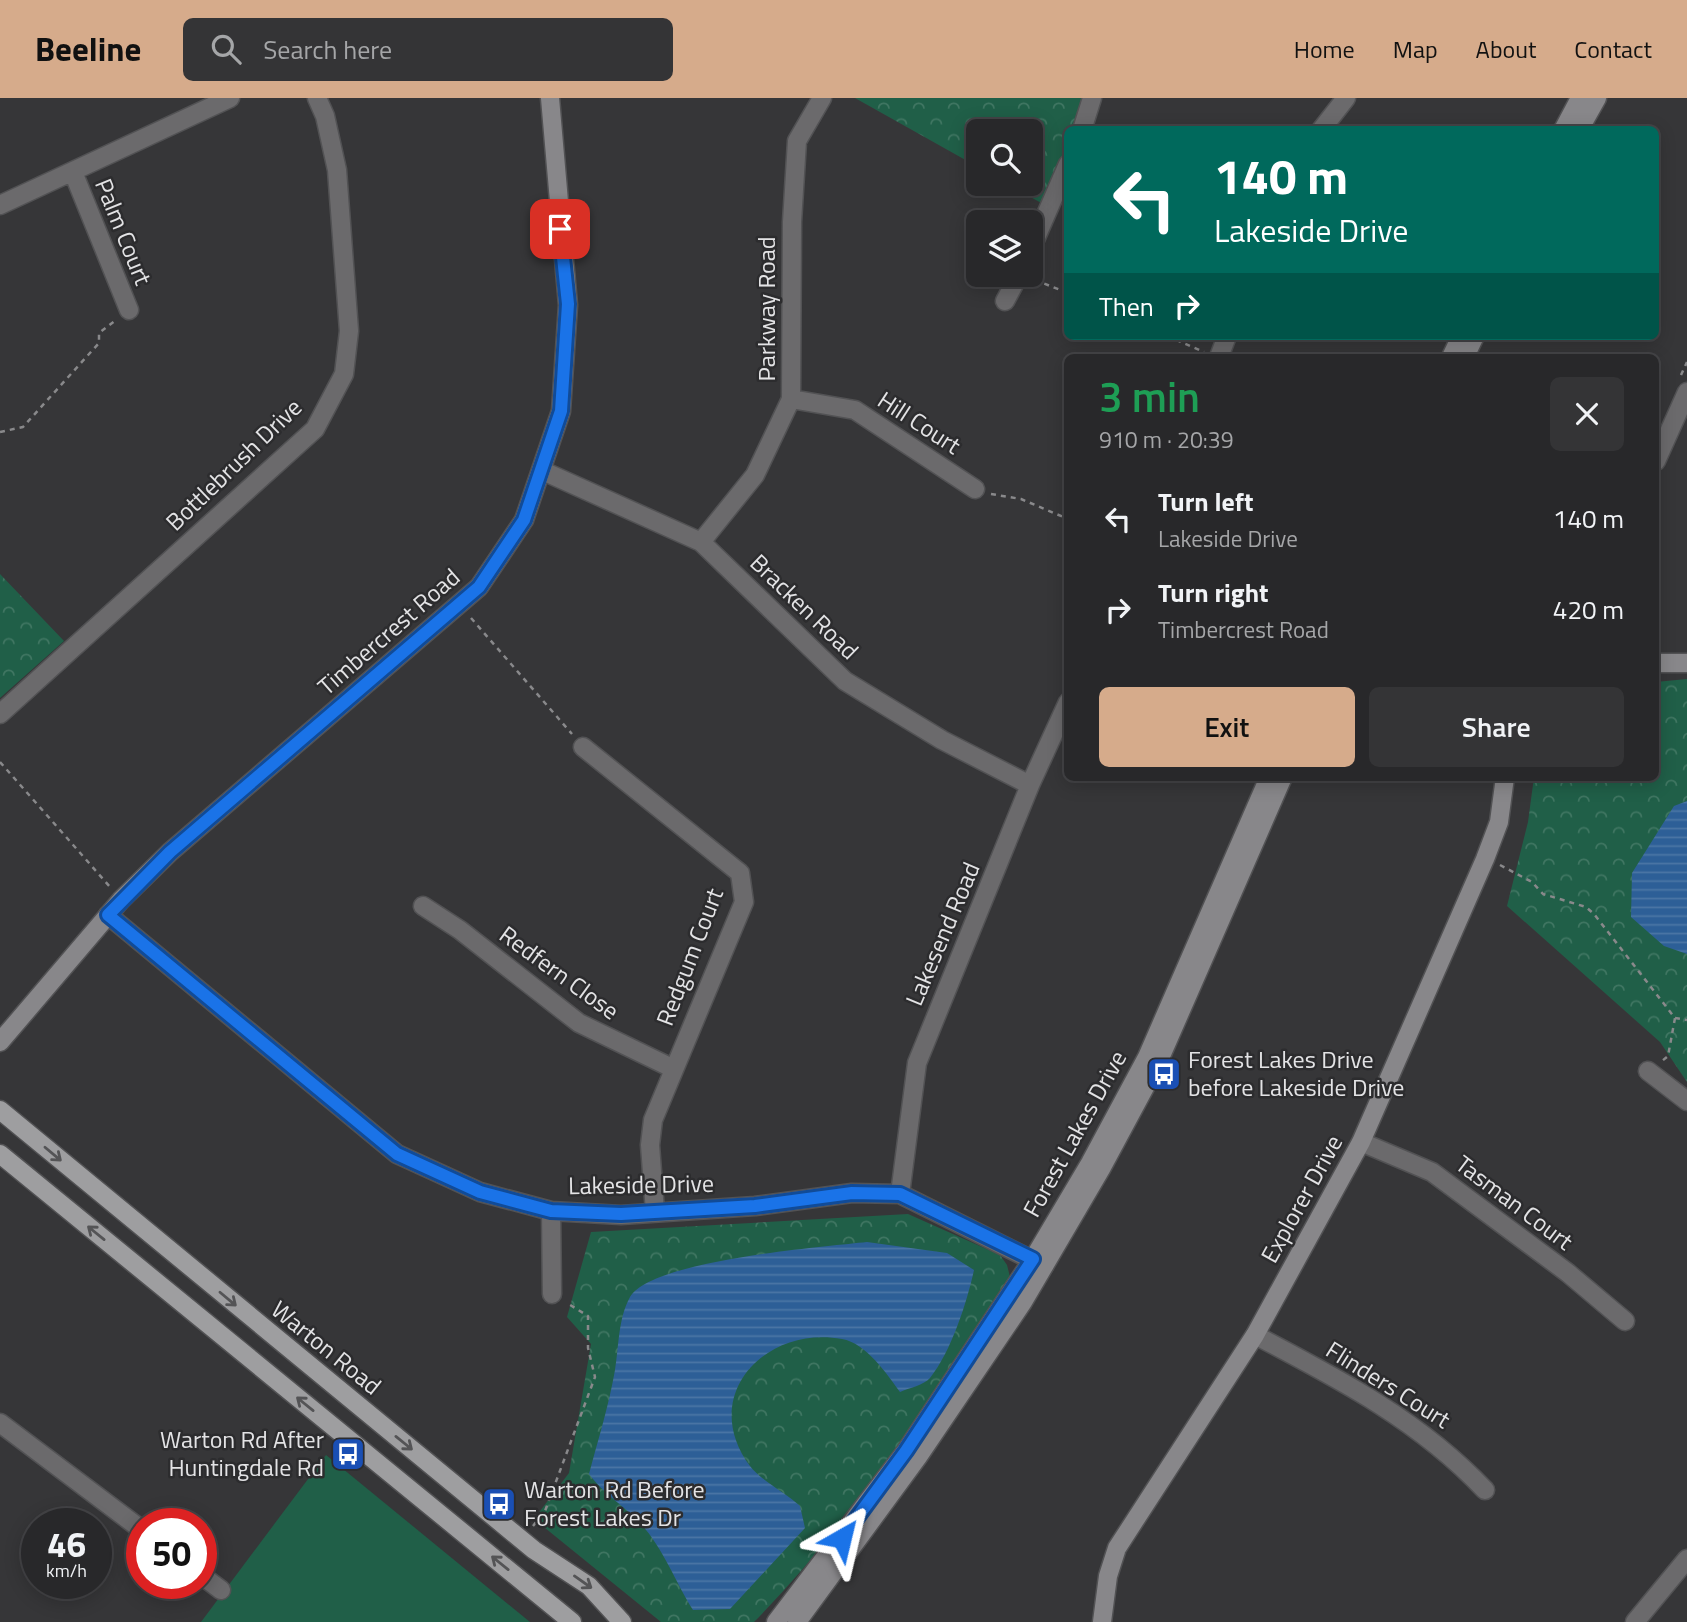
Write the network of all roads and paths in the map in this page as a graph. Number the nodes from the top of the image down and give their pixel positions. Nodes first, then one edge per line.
1 (230, 98) edge
2 (317, 98) edge
3 (550, 98) edge
4 (822, 98) edge
5 (1092, 98) edge
6 (1346, 98) edge
7 (1580, 98) edge
8 (1597, 98) edge
9 (208, 103) edge
10 (1083, 126) edge
11 (1324, 126) edge
12 (1565, 126) edge
13 (1581, 126) edge
14 (73, 172) junction
15 (1064, 173) edge
16 (0, 205) edge
17 (1043, 221) edge
18 (1043, 283) edge
19 (1018, 287) edge
20 (1064, 291) edge
21 (1005, 301) dead end
22 (129, 310) joint
23 (1176, 340) edge
24 (1209, 354) edge
25 (1687, 392) edge
26 (791, 399) junction
27 (0, 432) edge
28 (1659, 454) edge
29 (543, 471) junction
30 (975, 489) joint
31 (1064, 517) edge
32 (701, 542) junction
33 (459, 605) junction
34 (1659, 663) edge
35 (1687, 663) edge
36 (1064, 711) edge
37 (0, 714) edge
38 (583, 747) joint
39 (0, 762) edge
40 (1267, 781) edge
41 (1281, 781) edge
42 (1505, 781) edge
43 (1030, 785) junction
44 (1485, 859) junction
45 (113, 891) dead end
46 (423, 906) dead end
47 (108, 915) junction
48 (1675, 1018) junction
49 (1687, 1020) edge
50 (0, 1042) edge
51 (672, 1068) junction
52 (1648, 1071) joint
53 (1687, 1101) edge
54 (0, 1110) edge
55 (1361, 1142) junction
56 (0, 1154) edge
57 (900, 1194) junction
58 (551, 1211) junction
59 (655, 1212) junction
60 (1038, 1263) junction
61 (552, 1294) joint
62 (1625, 1321) dead end
63 (1255, 1335) junction
64 (0, 1423) edge
65 (1485, 1490) dead end
66 (126, 1518) edge
67 (533, 1526) dead end
68 (1687, 1559) edge
69 (217, 1587) edge
70 (221, 1590) dead end
71 (572, 1622) edge
72 (622, 1622) edge
73 (776, 1622) edge
74 (797, 1622) edge
75 (1102, 1622) edge
76 (1635, 1622) edge

1 - 9 street
2 - 37 street, Bottlebrush Drive
3 - 29 street, Timbercrest Road
4 - 26 street, Parkway Road
5 - 10 street
6 - 11 street
7 - 12 street
8 - 13 street
9 - 14 street
14 - 16 street
14 - 22 street, Palm Court
15 - 17 street
18 - 20 path
19 - 21 street
22 - 27 path
23 - 24 path
25 - 28 street
26 - 30 street, Hill Court
26 - 32 street, Parkway Road
29 - 32 street, Bracken Road
29 - 33 street, Timbercrest Road
30 - 31 path
32 - 43 street, Bracken Road
33 - 38 path
33 - 47 street, Timbercrest Road
34 - 35 street
36 - 43 street, Lakesend Road
38 - 51 street, Redgum Court
39 - 45 path
40 - 60 street, Forest Lakes Drive
41 - 60 street, Forest Lakes Drive
42 - 44 street, Explorer Drive
43 - 57 street, Lakesend Road
44 - 48 path
44 - 55 street, Explorer Drive
46 - 51 street, Redfern Close
47 - 50 street, Timbercrest Road
47 - 58 street, Lakeside Drive
48 - 49 path
48 - 52 path
51 - 59 street, Redgum Court
52 - 53 street
54 -> 72 main road, Warton Road
55 - 62 street, Tasman Court
55 - 63 street, Explorer Drive
71 -> 56 main road
57 - 59 street, Lakeside Drive
57 - 60 street, Lakeside Drive
58 - 59 street, Lakeside Drive
58 - 61 street
60 - 73 street, Forest Lakes Drive
60 - 74 street, Forest Lakes Drive
61 - 67 path
63 - 65 street, Flinders Court
63 - 75 street, Explorer Drive
64 - 66 street
68 - 76 street
69 - 70 street

